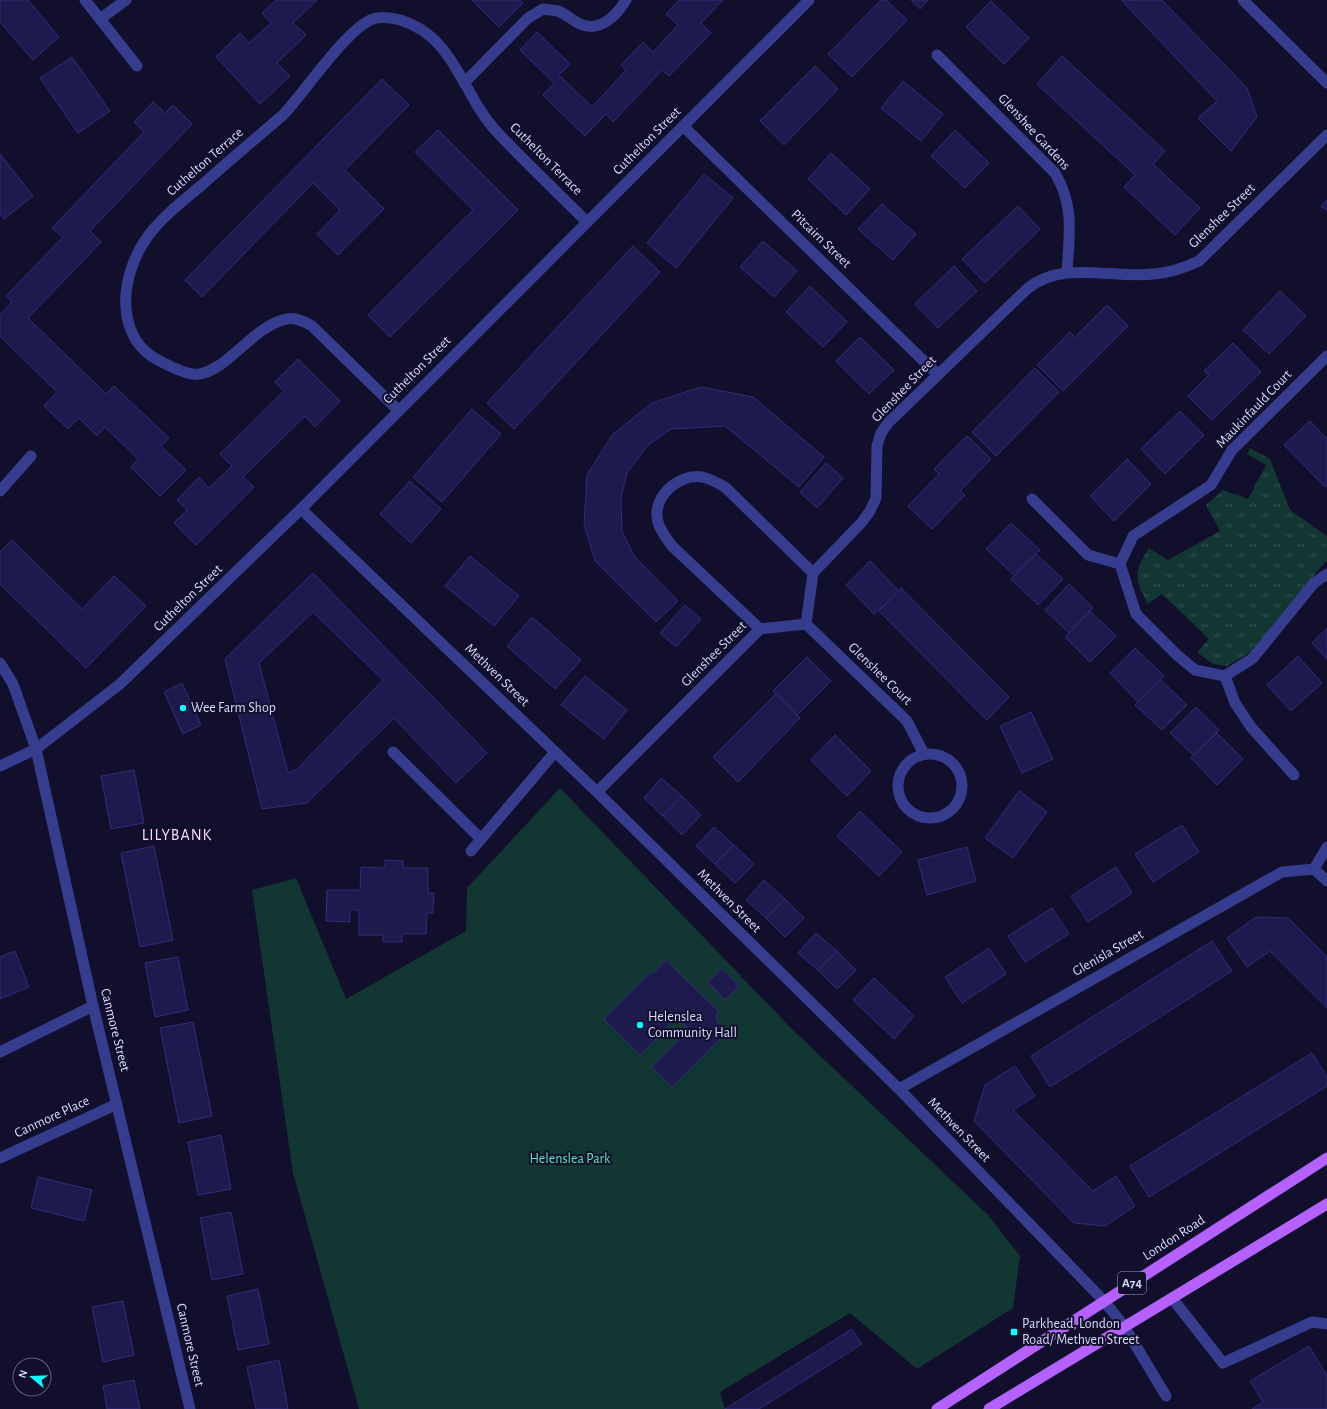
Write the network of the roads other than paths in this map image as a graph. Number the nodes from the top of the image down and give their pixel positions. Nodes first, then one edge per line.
1 (85, 0) edge
2 (126, 0) edge
3 (626, 0) edge
4 (809, 0) edge
5 (1243, 0) edge
6 (100, 19) junction
7 (937, 56) dead end
8 (137, 66) dead end
9 (464, 83) junction
10 (1327, 83) edge
11 (683, 126) junction
12 (1327, 135) edge
13 (587, 222) junction
14 (1067, 272) junction
15 (1327, 356) edge
16 (937, 374) junction
17 (398, 410) junction
18 (31, 456) dead end
19 (0, 491) edge
20 (1032, 499) dead end
21 (301, 509) junction
22 (1120, 564) junction
23 (813, 573) junction
24 (1327, 574) edge
25 (806, 624) junction
26 (760, 629) junction
27 (0, 663) edge
28 (1225, 676) junction
29 (36, 749) junction
30 (393, 752) dead end
31 (555, 752) junction
32 (924, 754) junction
33 (0, 766) edge
34 (1294, 775) dead end
35 (597, 792) junction
36 (480, 839) junction
37 (1327, 847) edge
38 (471, 851) dead end
39 (1314, 869) junction
40 (1327, 881) edge
41 (93, 1006) junction
42 (0, 1052) edge
43 (899, 1089) junction
44 (117, 1104) junction
45 (0, 1158) edge
46 (1327, 1158) edge
47 (1327, 1204) edge
48 (1172, 1298) junction
49 (1104, 1301) junction
50 (1327, 1324) edge
51 (1124, 1326) junction
52 (1166, 1396) dead end
53 (190, 1409) edge
54 (937, 1409) edge
55 (989, 1409) edge

1 - 6 street
2 - 6 street
3 - 9 street
4 - 11 street, Cuthelton Street
5 - 10 street
6 - 8 street
7 - 14 street, Glenshee Gardens
9 - 13 street, Cuthelton Terrace
9 - 17 street, Cuthelton Terrace
11 - 13 street, Cuthelton Street
11 - 16 street, Pitcairn Street
12 - 14 street, Glenshee Street
13 - 17 street, Cuthelton Street
14 - 16 street, Glenshee Street
15 - 22 street, Maukinfauld Court
16 - 23 street, Glenshee Street
17 - 21 street, Cuthelton Street
18 - 19 street
20 - 22 street
21 - 29 street, Cuthelton Street
21 - 31 street, Methven Street
22 - 28 street
23 - 25 street
23 - 26 street
24 - 28 street
25 - 26 street, Glenshee Street
25 - 32 street, Glenshee Court
26 - 35 street, Glenshee Street
27 - 29 street, Canmore Street
28 - 34 street
29 - 33 street, Cuthelton Street
29 - 41 street, Canmore Street
30 - 36 street
31 - 35 street, Methven Street
31 - 36 street
32 - 32 street
35 - 43 street, Methven Street
36 - 38 street
37 - 39 street
39 - 40 street
39 - 43 street, Glenisla Street
41 - 42 street
41 - 44 street, Canmore Street
43 - 49 street, Methven Street
44 - 45 street, Canmore Place
44 - 53 street, Canmore Street
46 - 49 main road, London Road / A74
47 - 48 main road, A74
48 - 50 street
48 - 51 main road, A74
49 - 51 street, Methven Street
49 - 54 main road, London Road / A74
51 - 52 street, Methven Street
51 - 55 main road, A74

